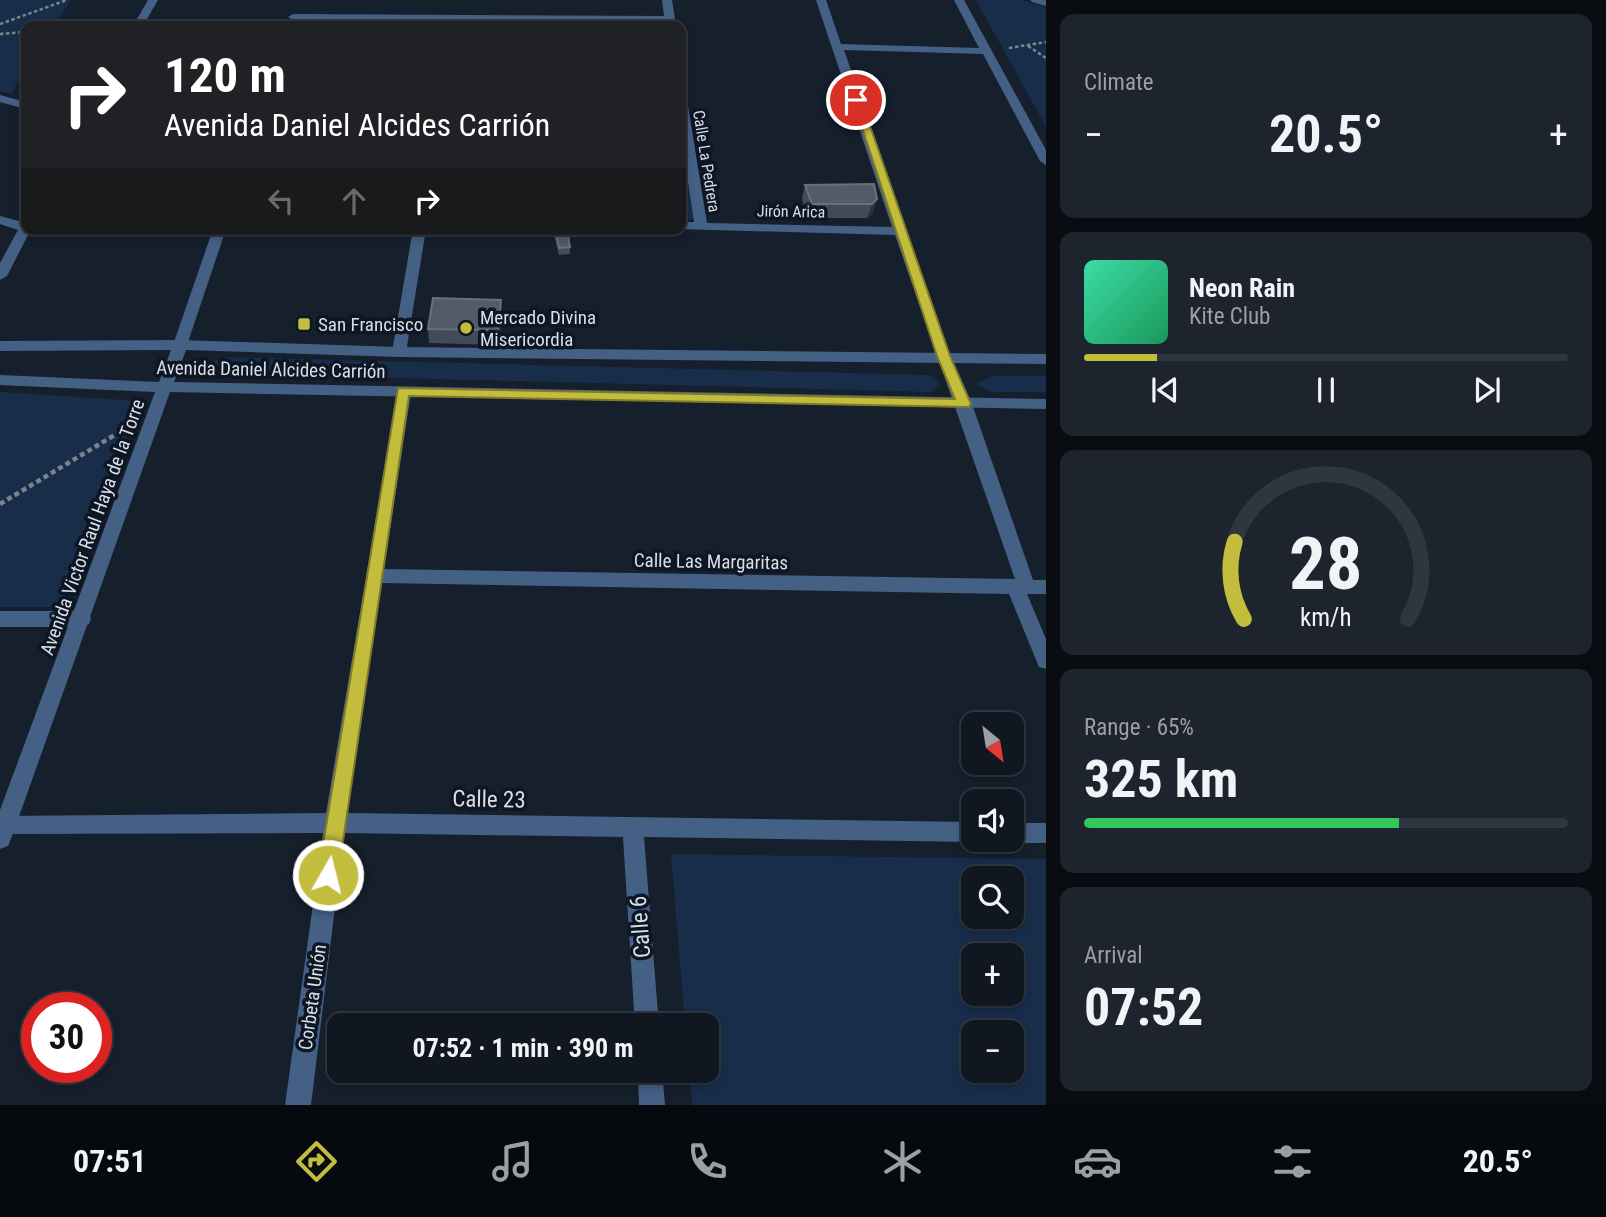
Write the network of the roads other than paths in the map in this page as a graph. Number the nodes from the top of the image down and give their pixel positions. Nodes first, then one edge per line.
1 (153, 0) edge
2 (667, 0) edge
3 (821, 0) edge
4 (959, 0) edge
5 (1035, 0) edge
6 (1046, 4) edge
7 (293, 17) edge
8 (141, 21) edge
9 (595, 21) edge
10 (670, 21) edge
11 (838, 47) junction
12 (988, 51) junction
13 (0, 98) edge
14 (21, 104) edge
15 (686, 132) edge
16 (1040, 140) edge
17 (1046, 161) edge
18 (0, 220) edge
19 (21, 226) edge
20 (686, 226) edge
21 (701, 227) junction
22 (900, 231) junction
23 (22, 235) edge
24 (218, 235) edge
25 (419, 235) edge
26 (0, 276) edge
27 (180, 345) junction
28 (0, 346) edge
29 (399, 352) junction
30 (943, 356) junction
31 (1046, 359) edge
32 (0, 380) edge
33 (165, 387) junction
34 (403, 391) junction
35 (964, 404) junction
36 (1046, 404) edge
37 (376, 576) junction
38 (1021, 587) junction
39 (1046, 587) edge
40 (0, 619) edge
41 (82, 619) junction
42 (1046, 661) edge
43 (335, 824) junction
44 (633, 828) junction
45 (3, 831) edge
46 (961, 832) edge
47 (1024, 833) edge
48 (1046, 833) edge
49 (646, 1013) edge
50 (651, 1083) edge
51 (298, 1105) edge
52 (652, 1105) edge

1 - 8 street
2 - 10 street
3 - 11 street
4 - 12 street
5 - 6 street
7 - 9 street
11 - 12 street
11 - 22 street
12 - 16 street
13 - 14 street
15 - 21 street, Calle La Pedrera
16 - 17 street
18 - 19 street
20 - 21 street, Jirón Arica
21 - 22 street, Jirón Arica
22 - 30 street
23 - 26 street
24 - 27 street, Avenida Victor Raul Haya de la Torre
25 - 29 street
27 - 28 street, Avenida Daniel Alcides Carrión
27 - 29 street, Avenida Daniel Alcides Carrión
27 - 33 street, Avenida Victor Raul Haya de la Torre
29 - 30 street, Avenida Daniel Alcides Carrión
30 - 31 street, Avenida Daniel Alcides Carrión
30 - 35 street
32 - 33 street, Avenida Daniel Alcides Carrión
33 - 34 street, Avenida Daniel Alcides Carrión
33 - 41 street, Avenida Victor Raul Haya de la Torre
34 - 35 street, Avenida Daniel Alcides Carrión
34 - 37 street, Corbeta Unión
35 - 36 street, Avenida Daniel Alcides Carrión
35 - 38 street
37 - 38 street, Calle Las Margaritas
37 - 43 street, Corbeta Unión
38 - 39 street, Calle Las Margaritas
38 - 42 street
40 - 41 street
41 - 45 street, Avenida Victor Raul Haya de la Torre
43 - 44 street, Calle 23
43 - 45 street, Calle 23
43 - 51 street, Corbeta Unión
44 - 46 street, Calle 23
44 - 49 street, Calle 6
47 - 48 street
50 - 52 street

